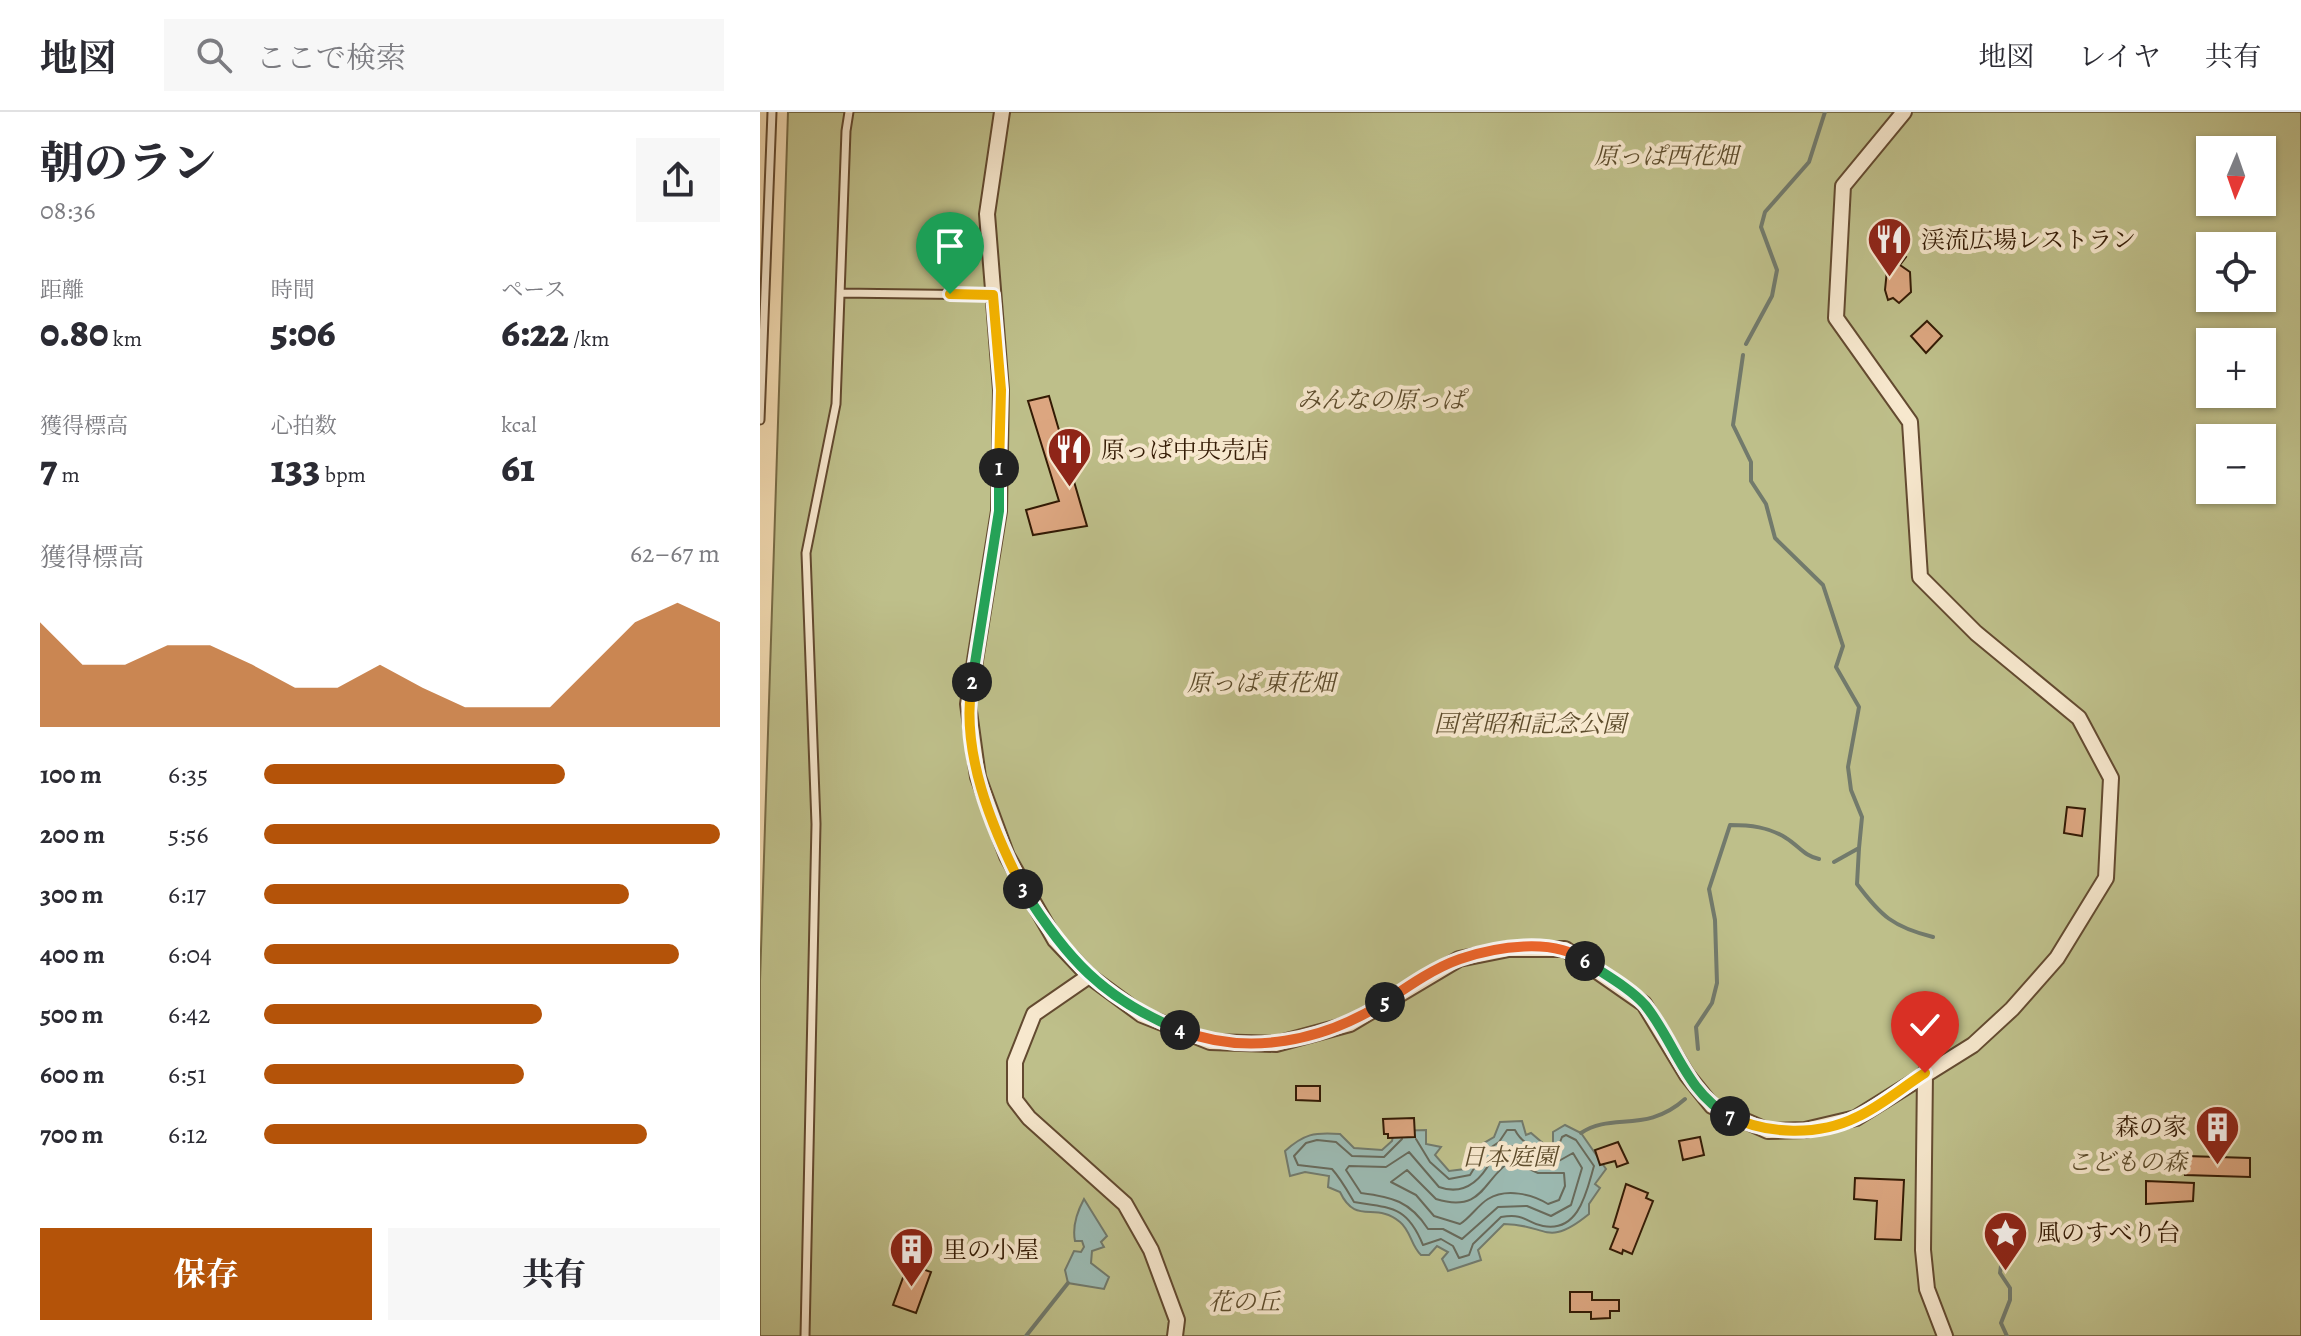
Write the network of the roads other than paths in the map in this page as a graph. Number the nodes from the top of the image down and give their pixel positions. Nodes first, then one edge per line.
1 (760, 112) edge
2 (772, 112) edge
3 (849, 112) edge
4 (1002, 112) edge
5 (1904, 112) edge
6 (764, 196) edge
7 (840, 293) junction
8 (993, 295) junction
9 (761, 350) edge
10 (760, 420) edge
11 (1089, 976) junction
12 (1925, 1073) junction
13 (805, 1336) edge
14 (1175, 1336) edge
15 (1945, 1336) edge

1 - 2 lane
2 - 6 lane
3 - 7 lane
4 - 8 street
5 - 12 street
6 - 9 lane
7 - 8 lane
7 - 13 lane
8 - 11 street
9 - 10 lane
11 - 12 street
11 - 14 street
12 - 15 street

